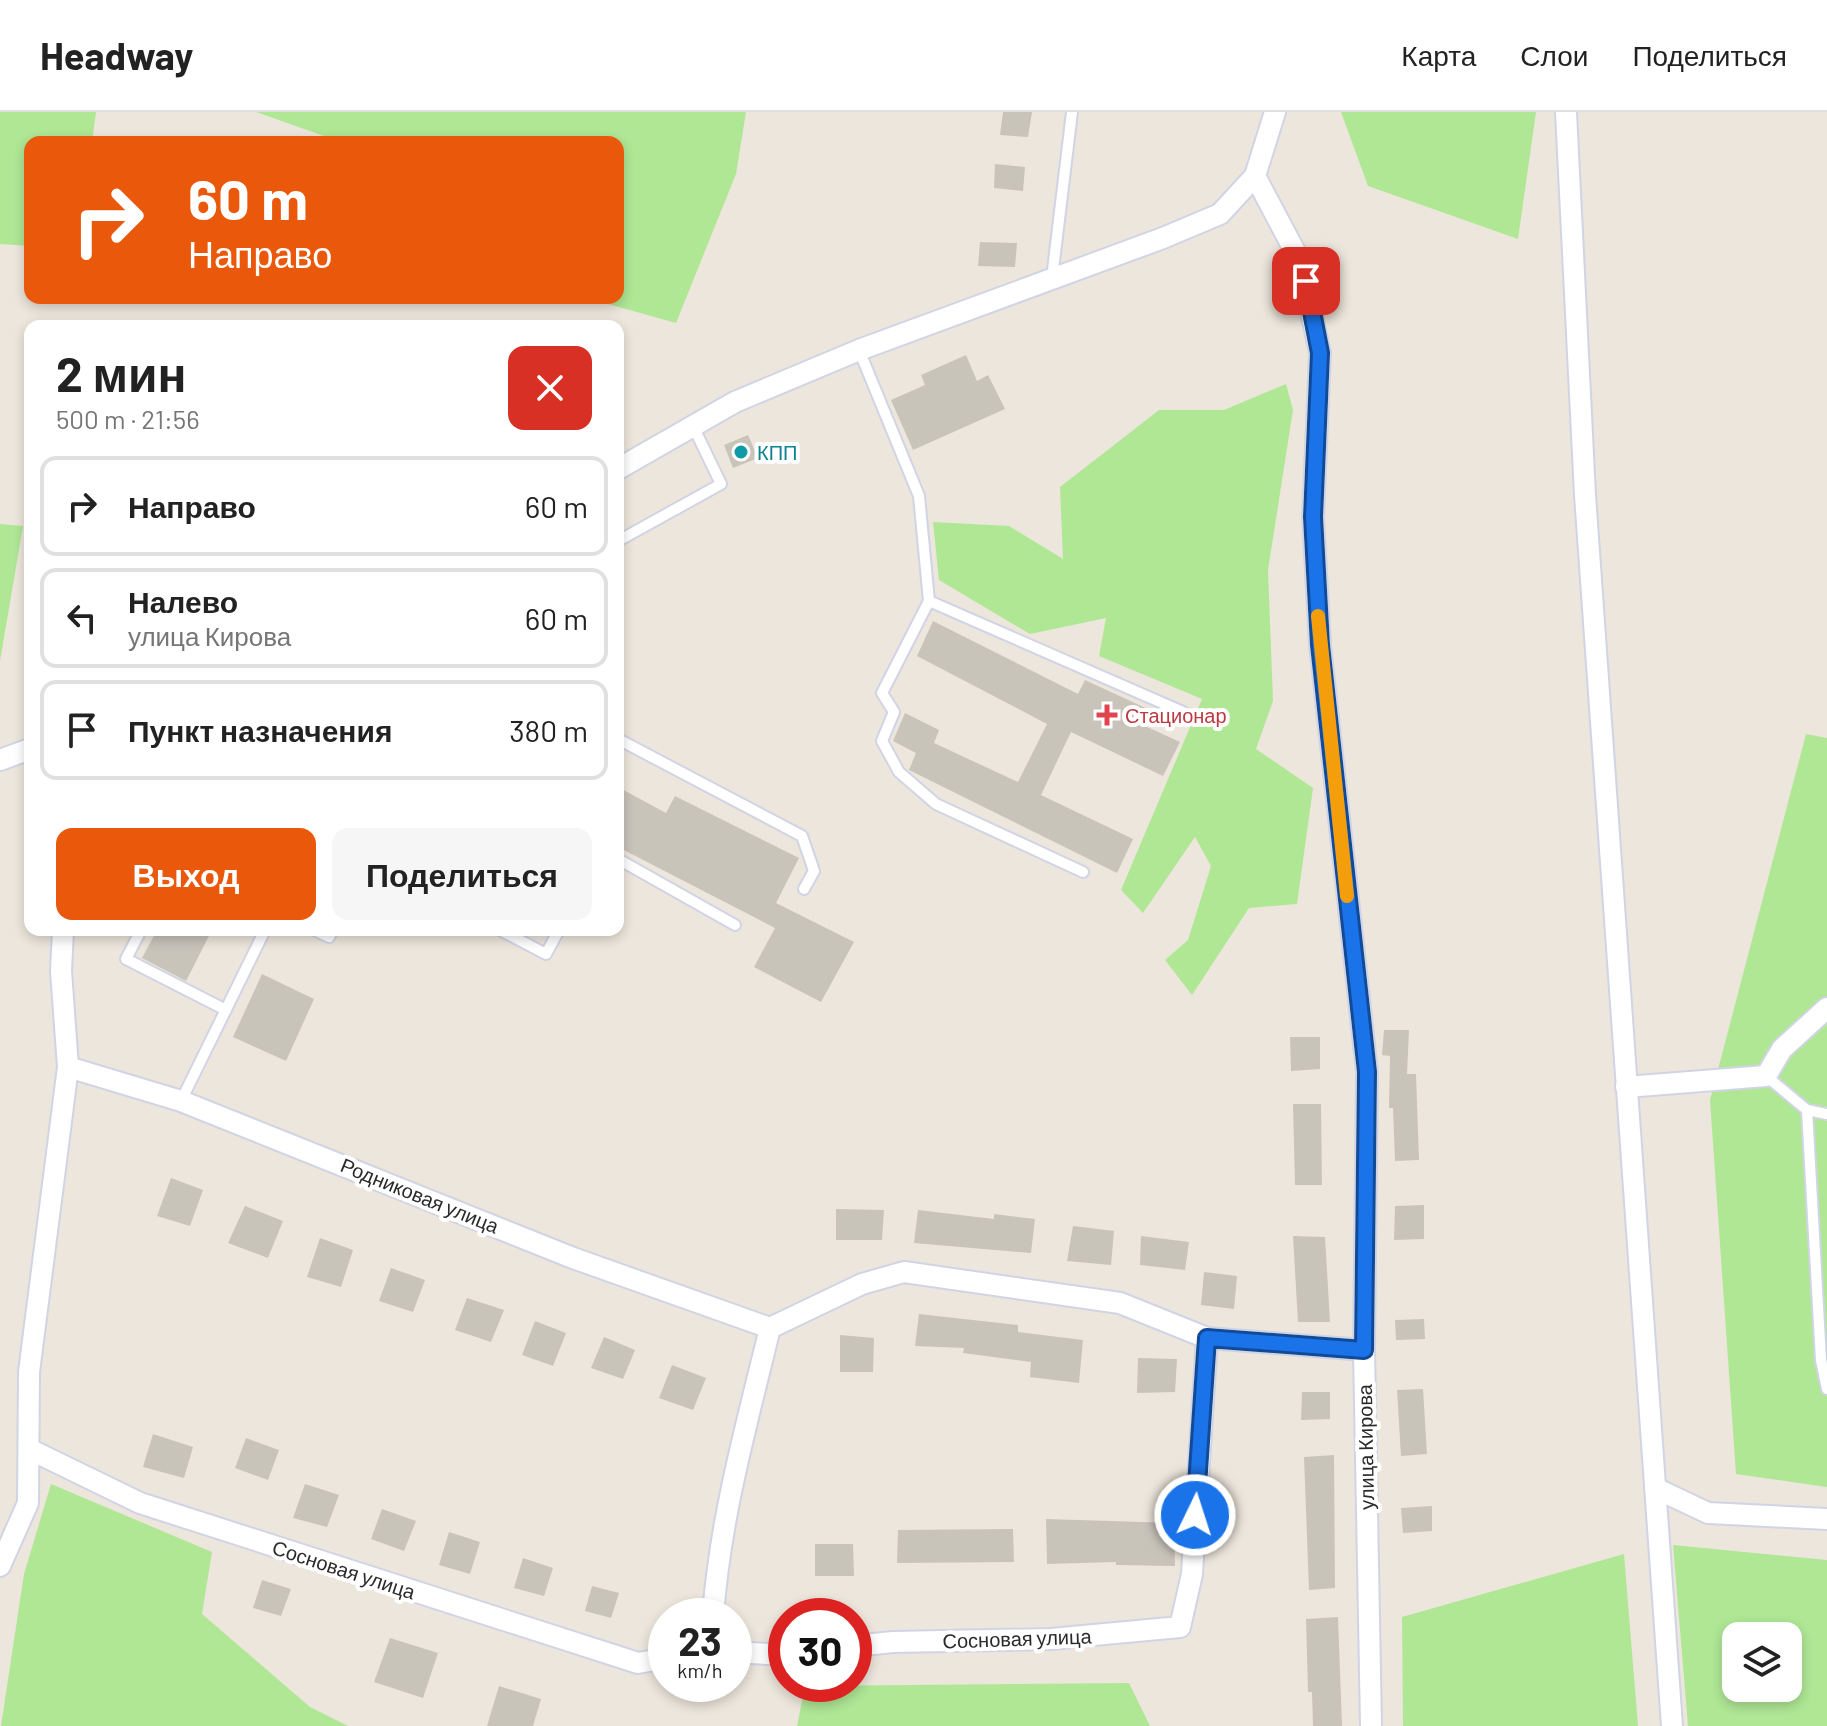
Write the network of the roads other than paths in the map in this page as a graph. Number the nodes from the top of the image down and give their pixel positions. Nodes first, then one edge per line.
1 (1072, 112) edge
2 (1275, 112) edge
3 (1566, 112) edge
4 (1255, 176) junction
5 (1052, 278) junction
6 (859, 350) junction
7 (693, 426) junction
8 (624, 466) edge
9 (624, 538) edge
10 (929, 601) junction
11 (1183, 712) dead end
12 (624, 742) edge
13 (24, 751) edge
14 (0, 760) edge
15 (624, 862) edge
16 (1083, 872) dead end
17 (804, 889) dead end
18 (735, 925) dead end
19 (63, 936) edge
20 (138, 936) edge
21 (262, 936) edge
22 (512, 936) edge
23 (556, 936) edge
24 (1827, 1008) edge
25 (226, 1010) junction
26 (68, 1067) junction
27 (1766, 1076) junction
28 (1626, 1087) junction
29 (181, 1101) junction
30 (1807, 1110) junction
31 (1827, 1114) edge
32 (770, 1328) junction
33 (1207, 1338) junction
34 (1364, 1350) junction
35 (1827, 1389) edge
36 (29, 1449) junction
37 (1655, 1488) junction
38 (1827, 1519) edge
39 (0, 1566) edge
40 (714, 1598) edge
41 (872, 1644) edge
42 (648, 1661) edge
43 (1371, 1726) edge
44 (1672, 1726) edge

1 - 5 lane
2 - 4 street
3 - 28 street
4 - 5 street
4 - 34 street, улица Кирова
5 - 6 street
6 - 7 street
6 - 10 lane
7 - 8 street
7 - 9 lane
10 - 11 lane
10 - 16 lane
12 - 17 lane
13 - 14 street
15 - 18 lane
19 - 26 street
20 - 25 lane
21 - 25 lane
22 - 23 lane
24 - 27 street
25 - 29 lane
26 - 29 street, Родниковая улица
26 - 36 street
27 - 28 street
27 - 30 lane
28 - 37 street
29 - 32 street, Родниковая улица
30 - 31 lane
30 - 35 lane
32 - 33 street
32 - 40 street
33 - 34 street
33 - 41 street, Сосновая улица
34 - 43 street, улица Кирова
36 - 39 street
36 - 42 street, Сосновая улица
37 - 38 street
37 - 44 street

